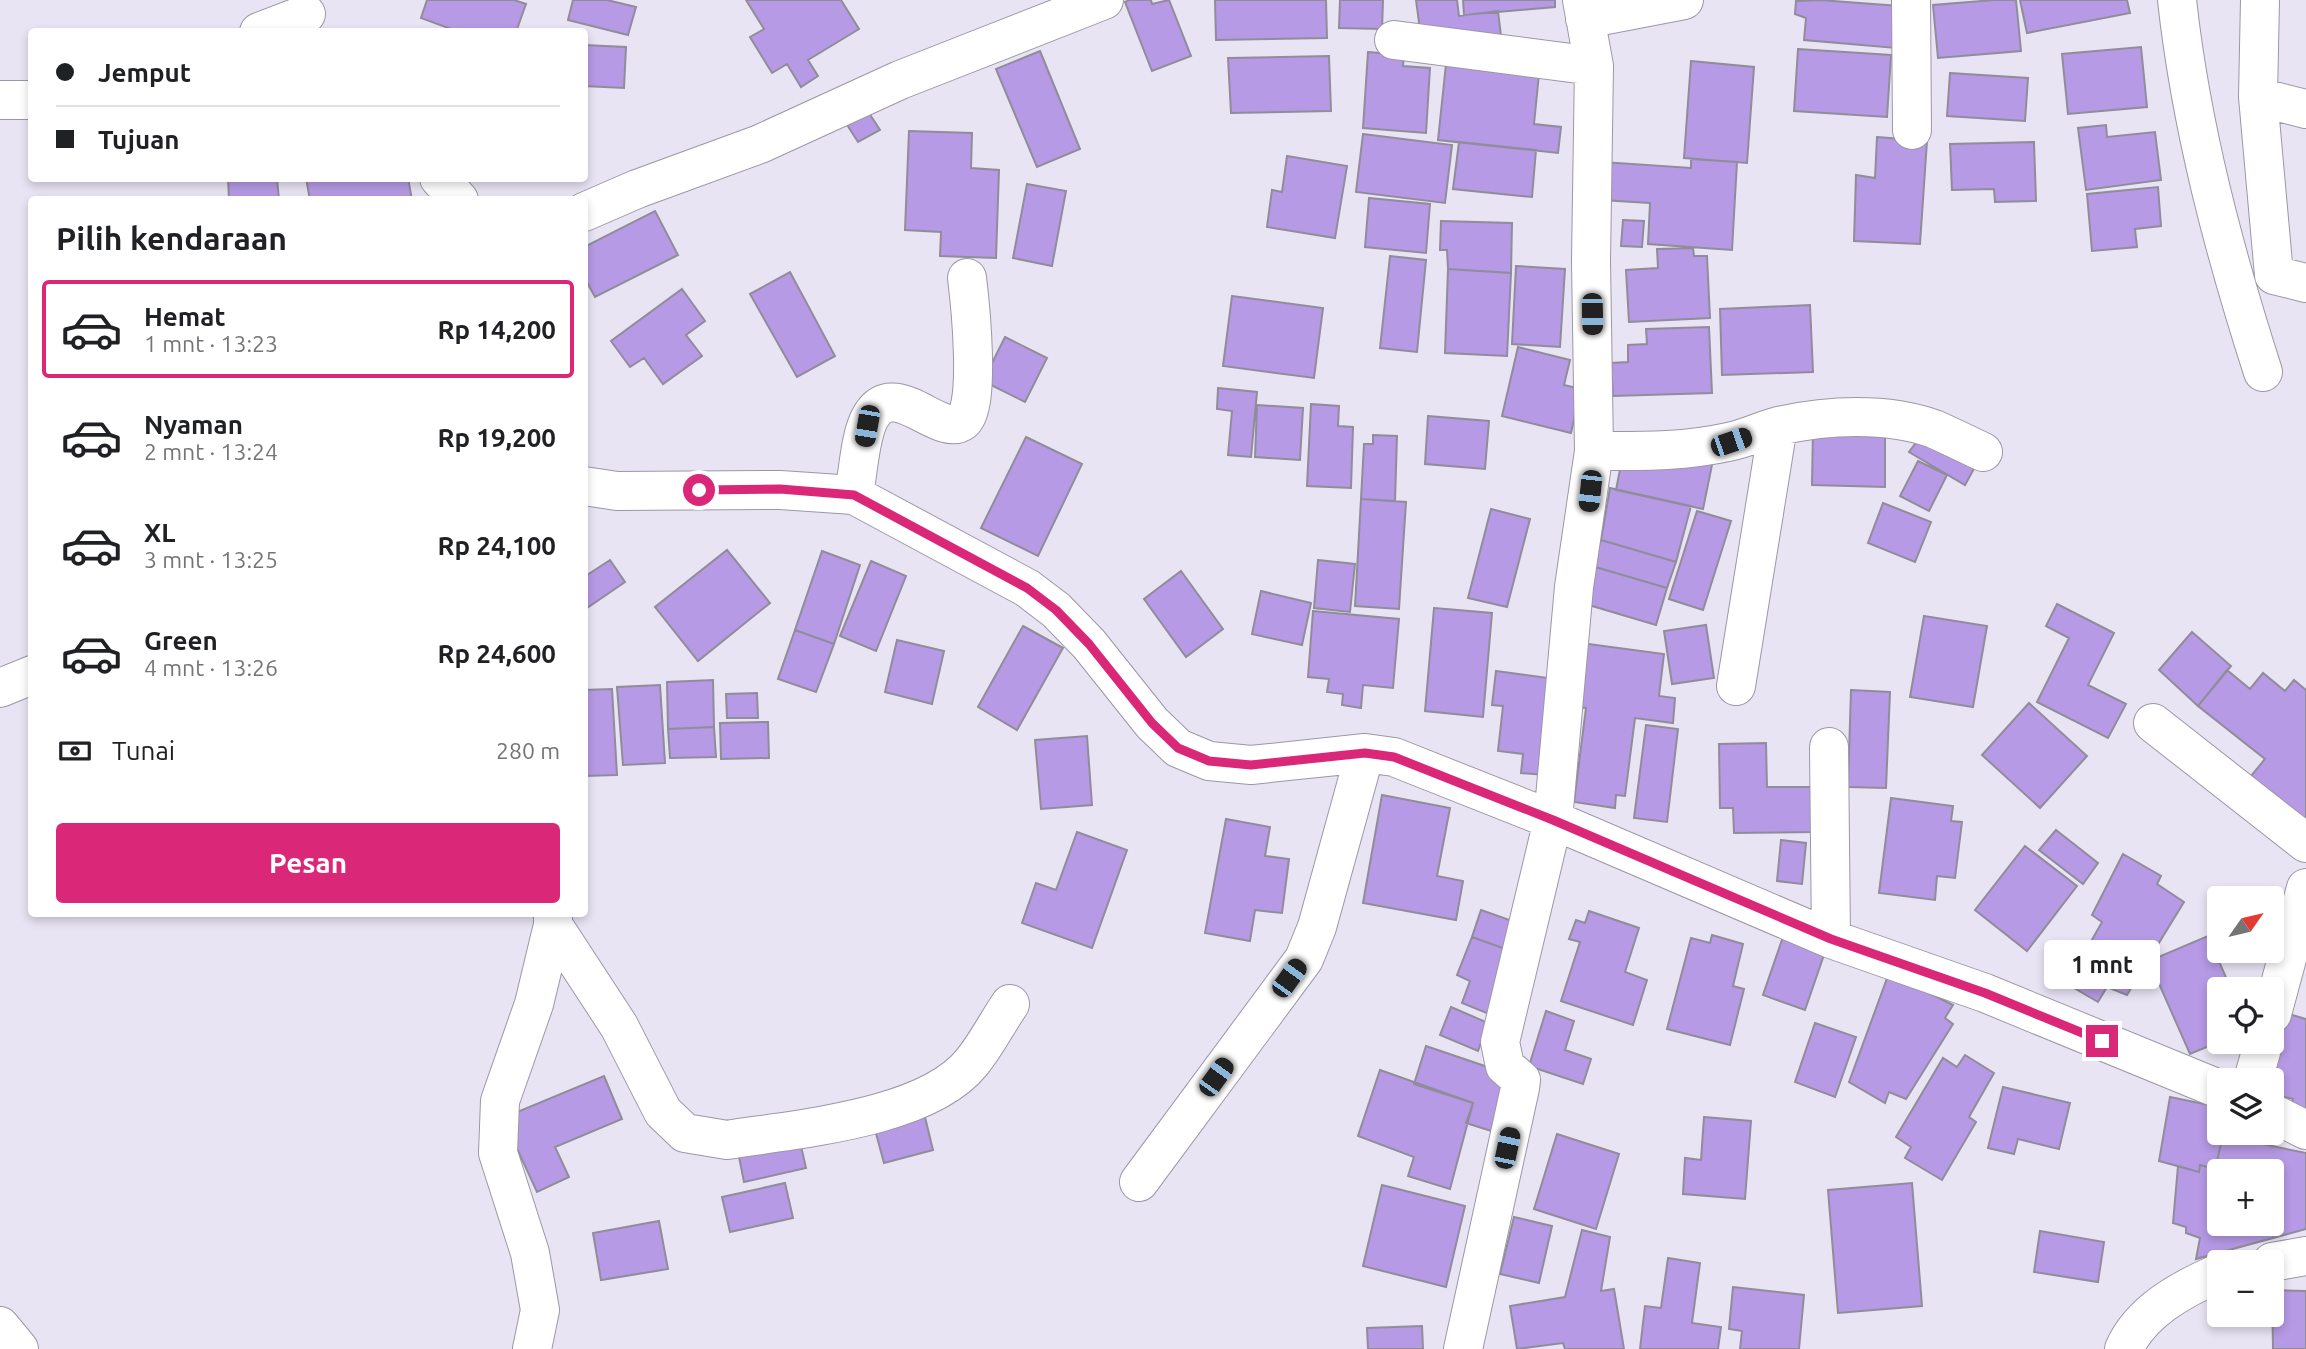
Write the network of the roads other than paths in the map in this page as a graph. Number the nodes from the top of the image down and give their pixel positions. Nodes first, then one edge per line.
1 (1104, 0) edge
2 (1684, 0) edge
3 (1910, 0) edge
4 (2177, 0) edge
5 (2260, 0) edge
6 (1583, 9) edge
7 (309, 15) edge
8 (271, 28) edge
9 (1394, 40) dead end
10 (1594, 66) junction
11 (2258, 97) junction
12 (0, 100) edge
13 (28, 100) edge
14 (2306, 109) edge
15 (1912, 130) dead end
16 (443, 182) edge
17 (455, 196) edge
18 (588, 210) edge
19 (967, 278) dead end
20 (2306, 283) edge
21 (2263, 372) dead end
22 (1779, 426) junction
23 (1594, 451) junction
24 (1983, 452) dead end
25 (588, 487) edge
26 (854, 495) junction
27 (28, 677) edge
28 (1736, 686) dead end
29 (0, 688) edge
30 (2154, 723) dead end
31 (1829, 747) dead end
32 (1365, 753) junction
33 (1553, 820) junction
34 (2306, 843) edge
35 (2306, 888) edge
36 (553, 920) edge
37 (1831, 939) junction
38 (2282, 977) edge
39 (1010, 1004) dead end
40 (2207, 1084) edge
41 (2284, 1119) edge
42 (2306, 1130) edge
43 (1139, 1182) dead end
44 (2306, 1256) edge
45 (2284, 1260) edge
46 (2207, 1278) edge
47 (0, 1326) edge
48 (19, 1349) edge
49 (532, 1349) edge
50 (1463, 1349) edge
51 (2124, 1349) edge

1 - 18 street
2 - 6 street
3 - 15 street
4 - 21 street
5 - 11 street
6 - 10 street
7 - 8 street
9 - 10 street
10 - 23 street
11 - 14 street
11 - 20 street
12 - 13 street
16 - 17 street
19 - 26 street
22 - 23 street
22 - 24 street
22 - 28 street
23 - 33 street
25 - 26 street
26 - 32 street
27 - 29 street
30 - 34 street
31 - 37 street
32 - 33 street
32 - 43 street
33 - 37 street
33 - 50 street
35 - 38 street
36 - 39 street
36 - 49 street
37 - 40 street
41 - 42 street
44 - 45 street
46 - 51 street
47 - 48 street

